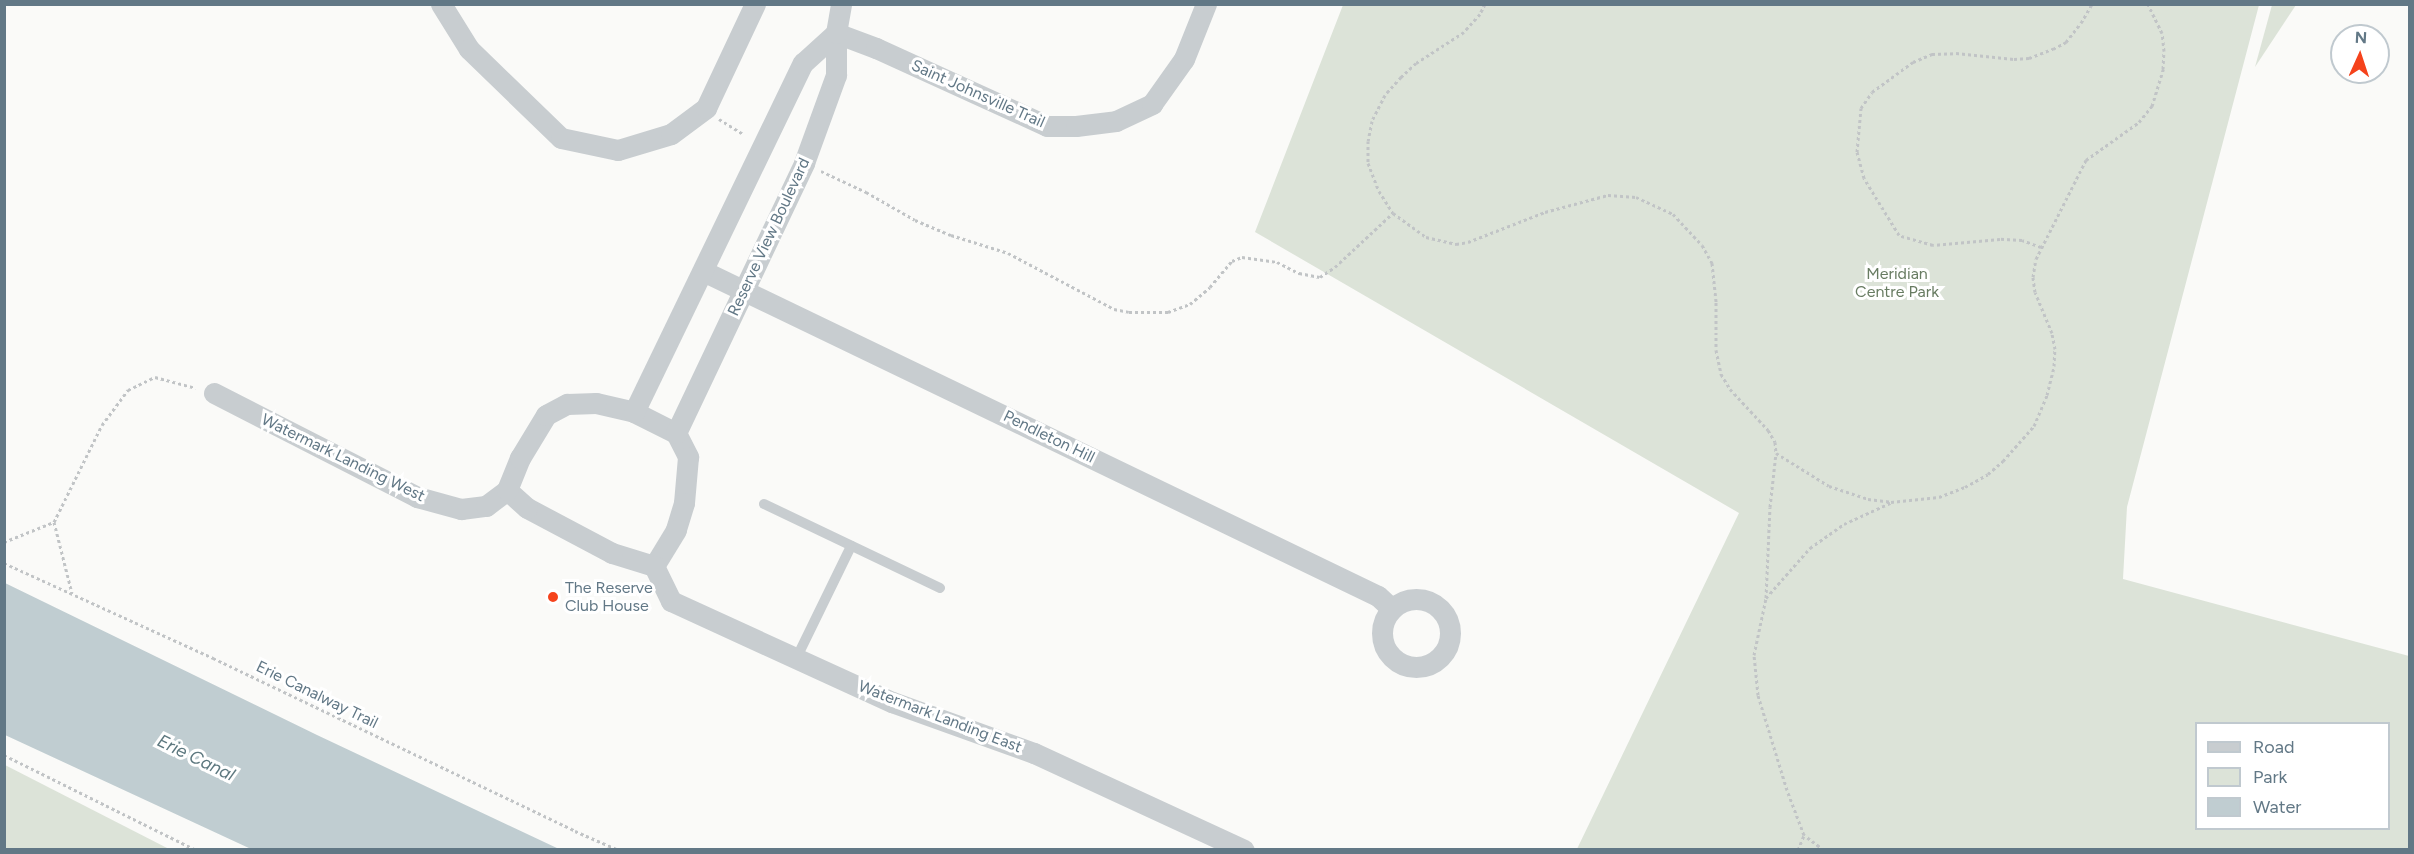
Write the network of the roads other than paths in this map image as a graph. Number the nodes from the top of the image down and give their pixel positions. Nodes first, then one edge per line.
1 (441, 4) edge
2 (755, 4) edge
3 (841, 4) edge
4 (1206, 4) edge
5 (836, 33) junction
6 (703, 271) junction
7 (745, 291) junction
8 (214, 393) road end
9 (634, 412) junction
10 (676, 433) junction
11 (507, 490) junction
12 (764, 504) dead end
13 (851, 546) junction
14 (654, 566) junction
15 (940, 588) dead end
16 (1392, 609) dead end
17 (796, 658) junction
18 (1244, 849) edge

1 - 2 street
3 - 5 street, Reserve View Boulevard
4 - 5 street, Saint Johnsville Trail
5 - 6 street
5 - 7 street, Reserve View Boulevard
6 - 7 street, Pendleton Hill
6 - 9 street
7 - 10 street, Reserve View Boulevard
7 - 16 street, Pendleton Hill
8 - 11 street, Watermark Landing West
9 - 10 street
9 - 11 street
10 - 14 street
11 - 14 street
12 - 13 lane
13 - 15 lane
13 - 17 lane
14 - 17 street, Watermark Landing East
17 - 18 street, Watermark Landing East

